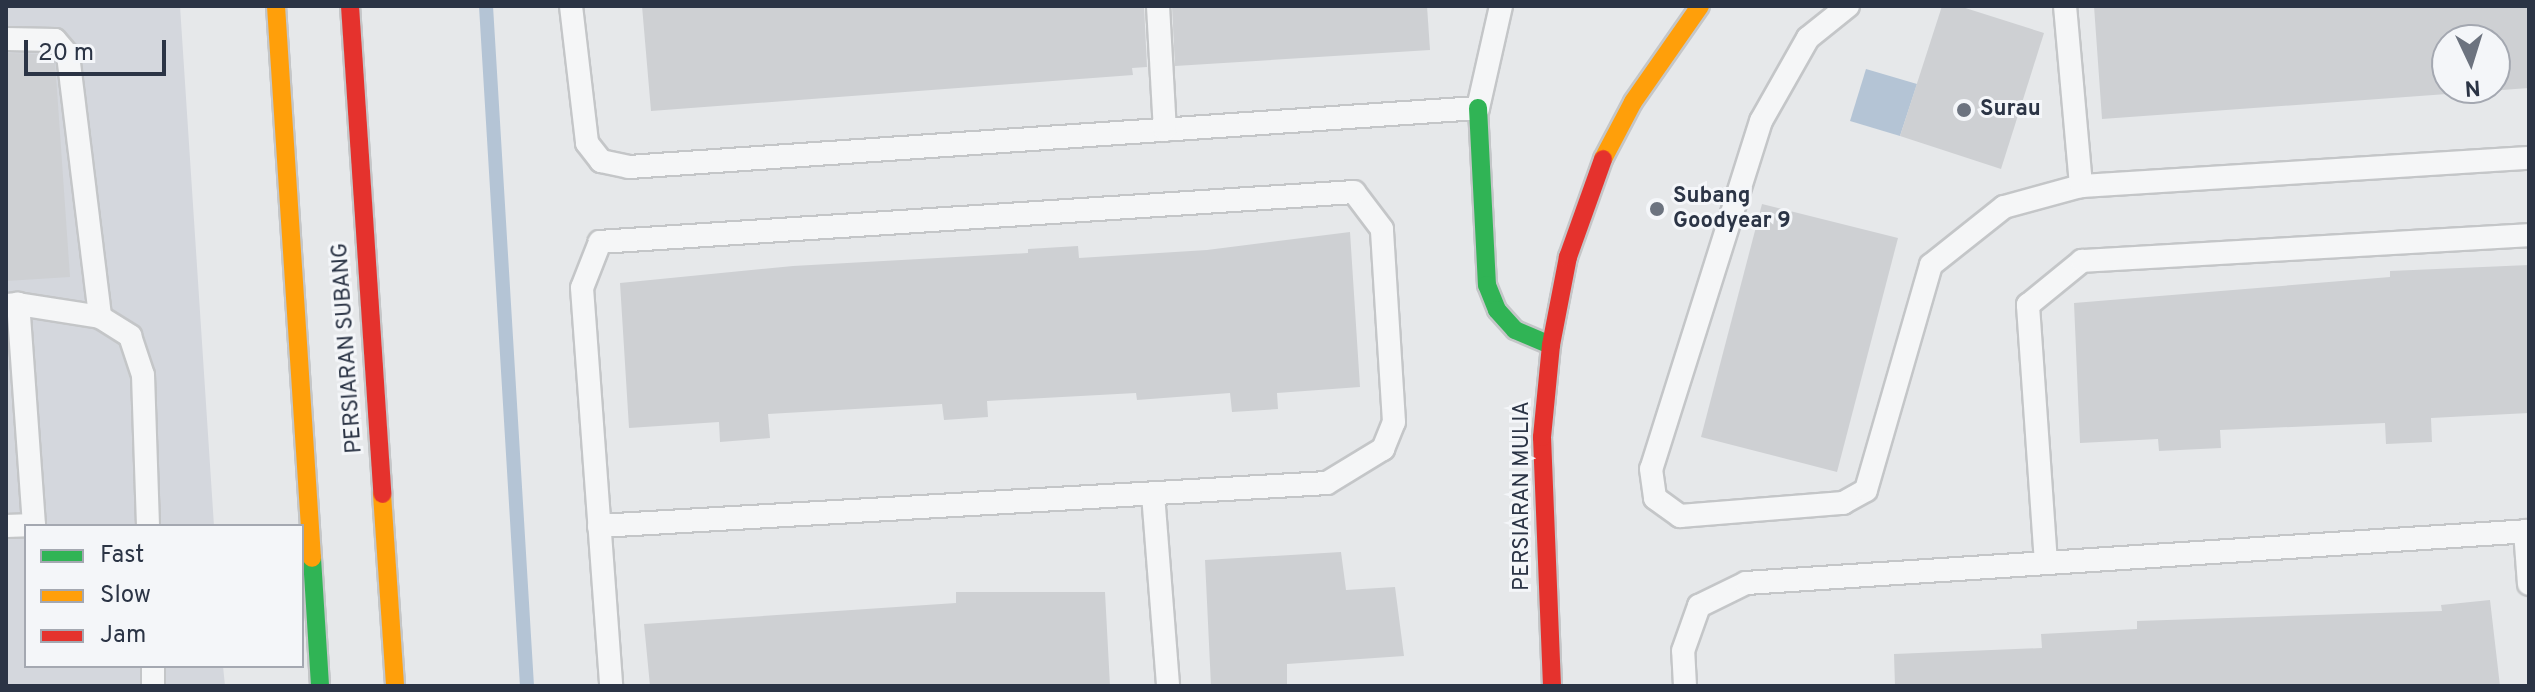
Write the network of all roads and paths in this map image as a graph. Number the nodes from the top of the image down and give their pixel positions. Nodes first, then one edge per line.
1 (276, 6) edge
2 (350, 6) edge
3 (571, 6) edge
4 (1158, 6) edge
5 (1501, 6) edge
6 (1700, 6) edge
7 (1848, 6) edge
8 (2065, 6) edge
9 (6, 39) edge
10 (1478, 108) junction
11 (1165, 130) junction
12 (2529, 158) edge
13 (2081, 186) junction
14 (2529, 235) edge
15 (12, 304) edge
16 (100, 317) junction
17 (1551, 345) junction
18 (1153, 494) junction
19 (34, 524) edge
20 (148, 524) edge
21 (599, 526) junction
22 (2527, 531) edge
23 (2046, 563) junction
24 (2529, 584) edge
25 (320, 686) edge
26 (395, 686) edge
27 (611, 686) edge
28 (1168, 686) edge
29 (1552, 686) edge
30 (1685, 686) edge

1 - 25 street
2 - 26 street, PERSIARAN SUBANG
3 - 11 lane
4 - 11 lane
5 - 10 lane
6 - 17 street, PERSIARAN MULIA
7 - 13 lane
8 - 13 lane
9 - 16 lane
10 - 11 lane
10 - 17 street
12 - 13 lane
14 - 23 lane
15 - 16 lane
15 - 19 lane
16 - 20 lane
17 - 29 street, PERSIARAN MULIA
18 - 21 lane
18 - 21 lane
18 - 28 lane
21 - 27 lane
22 - 23 lane
22 - 24 lane
23 - 30 lane

